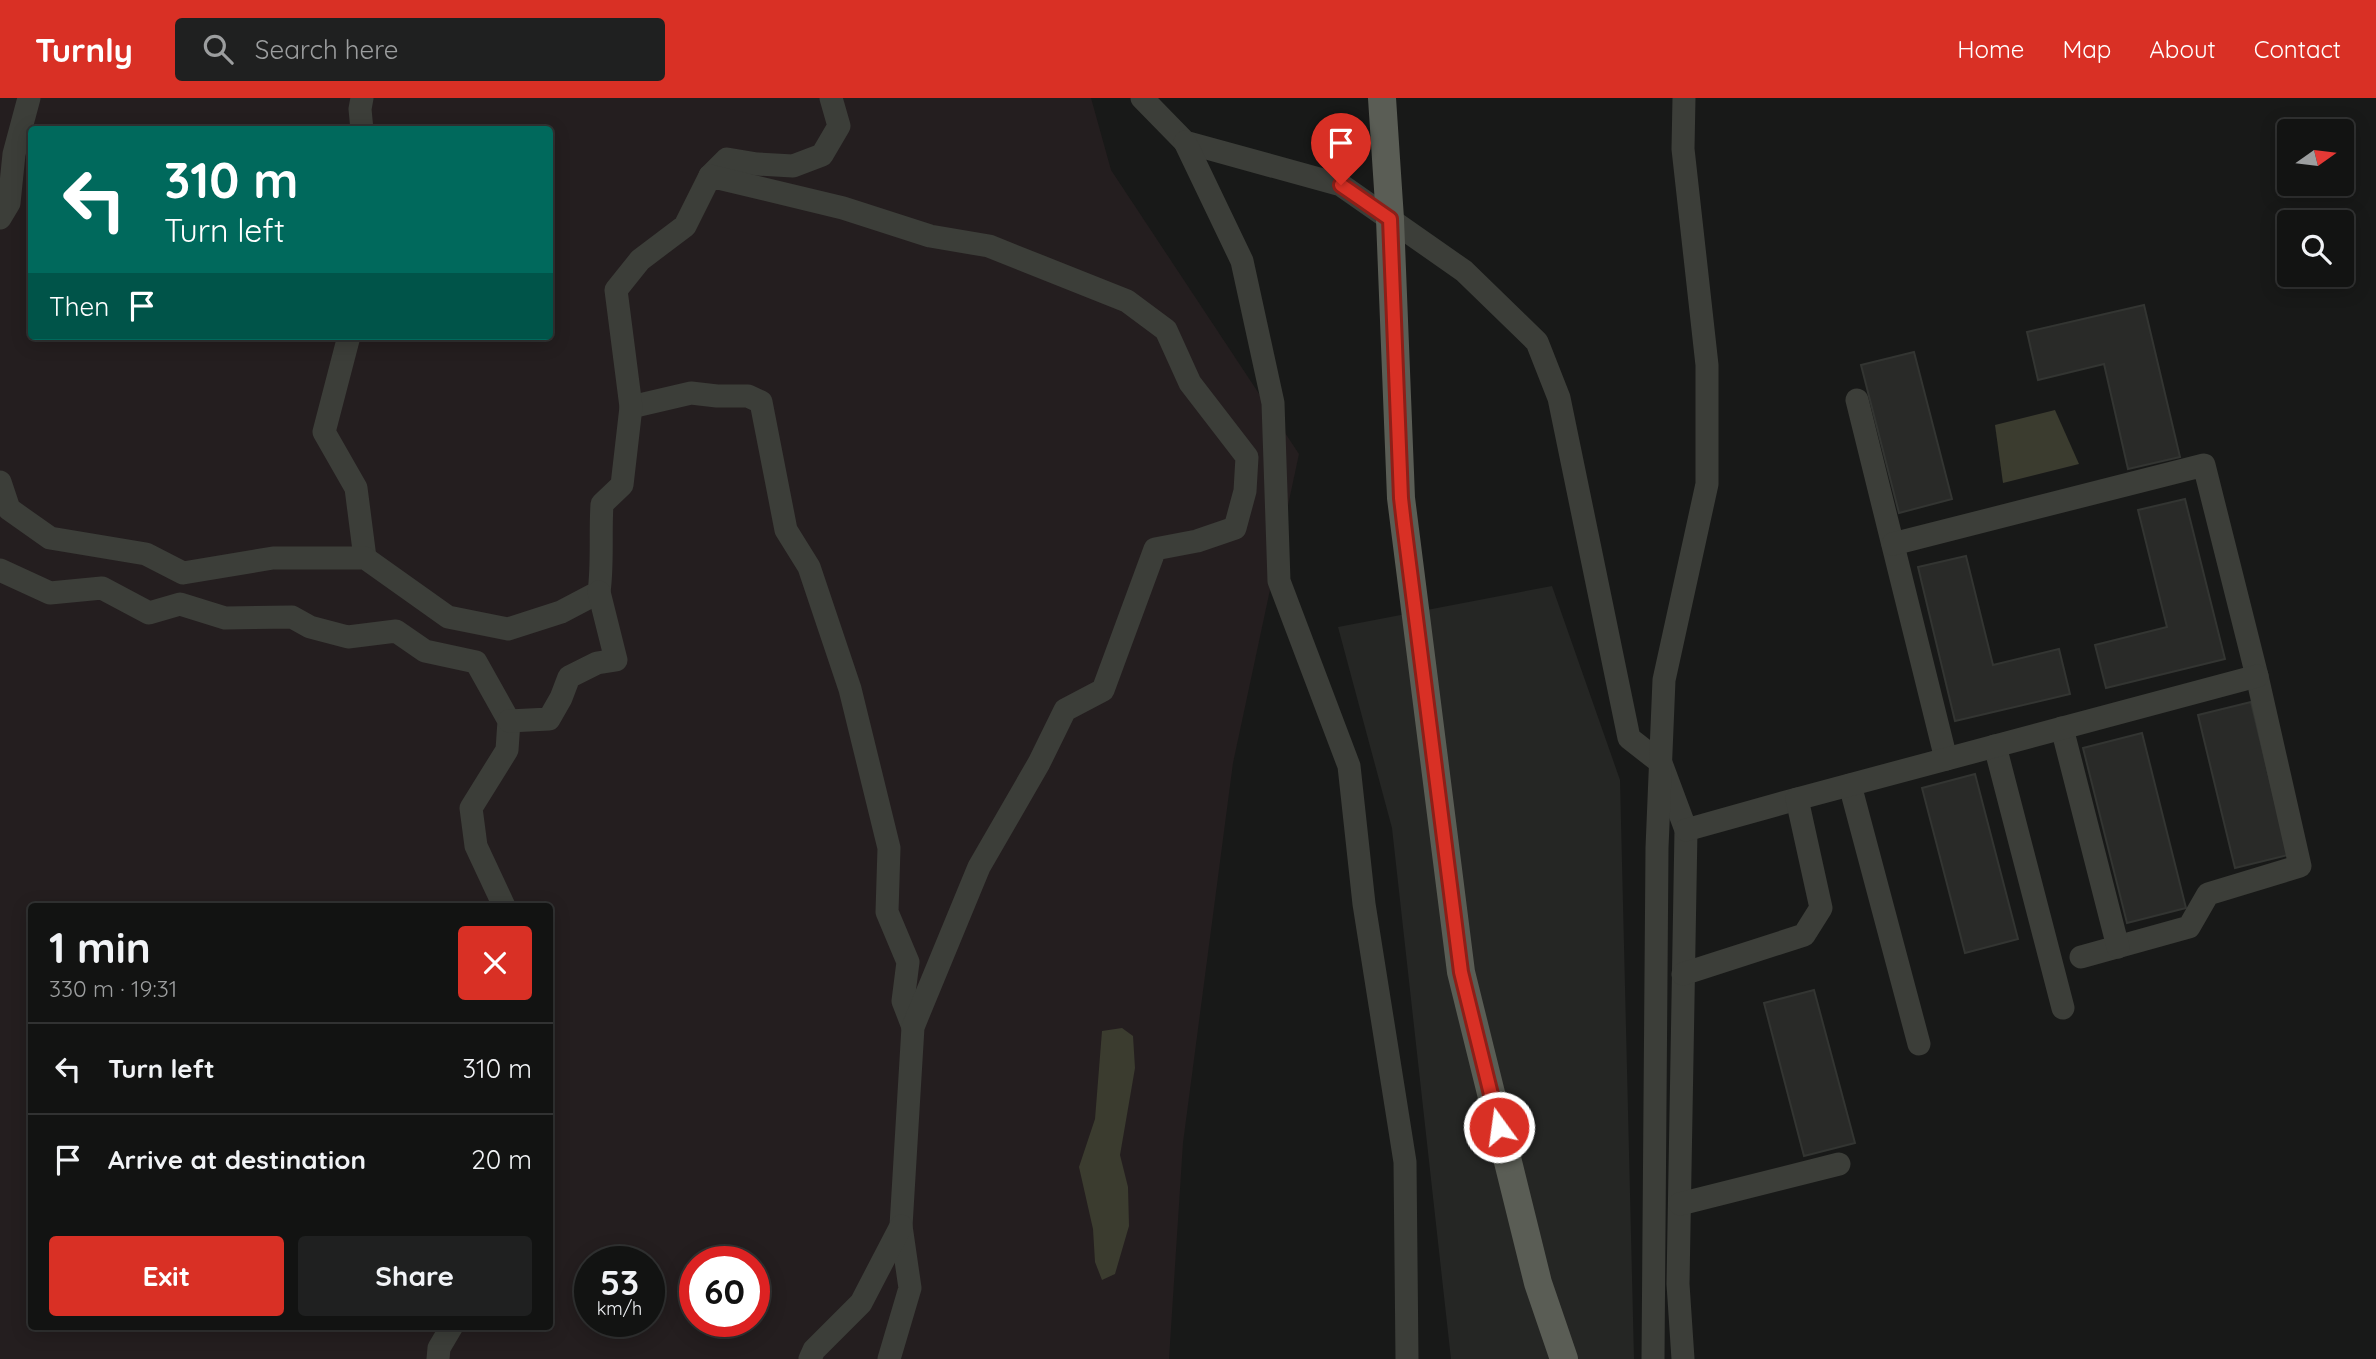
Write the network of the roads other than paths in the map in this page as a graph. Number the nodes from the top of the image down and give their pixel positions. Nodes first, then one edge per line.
1 (29, 98) edge
2 (362, 98) edge
3 (831, 98) edge
4 (1142, 98) edge
5 (1382, 98) edge
6 (1684, 98) edge
7 (362, 126) edge
8 (1185, 142) junction
9 (710, 176) junction
10 (0, 218) edge
11 (1390, 219) junction
12 (347, 340) edge
13 (1857, 400) dead end
14 (631, 407) junction
15 (0, 482) edge
16 (1893, 544) junction
17 (365, 558) junction
18 (0, 570) edge
19 (183, 573) junction
20 (599, 592) junction
21 (180, 604) junction
22 (2257, 676) junction
23 (509, 721) junction
24 (2062, 728) junction
25 (1995, 746) junction
26 (1946, 759) junction
27 (1661, 763) junction
28 (1850, 785) junction
29 (1797, 799) junction
30 (1686, 830) junction
31 (503, 903) edge
32 (2118, 947) junction
33 (2081, 957) dead end
34 (1683, 974) junction
35 (2063, 1008) dead end
36 (913, 1027) junction
37 (1919, 1044) dead end
38 (1839, 1164) dead end
39 (1679, 1204) junction
40 (901, 1226) junction
41 (450, 1330) edge
42 (438, 1359) edge
43 (810, 1359) edge
44 (889, 1359) edge
45 (1407, 1359) edge
46 (1564, 1359) edge
47 (1653, 1359) edge
48 (1683, 1359) edge

1 - 10 street
2 - 7 street
3 - 9 street
4 - 8 street
5 - 11 main road
6 - 27 street
8 - 11 street
8 - 45 street
9 - 14 street
9 - 36 street
11 - 27 street
11 - 46 main road
12 - 17 street
13 - 16 street
14 - 20 street
14 - 36 street
15 - 19 street
16 - 22 street
16 - 26 street
17 - 19 street
17 - 20 street
18 - 21 street
19 - 21 street
20 - 23 street
21 - 23 street
22 - 24 street
22 - 32 street
23 - 31 street
24 - 25 street
24 - 32 street
25 - 26 street
25 - 35 street
26 - 28 street
27 - 30 street
27 - 47 street
28 - 29 street
28 - 37 street
29 - 30 street
29 - 34 street
30 - 34 street
32 - 33 street
34 - 39 street
36 - 40 street
38 - 39 street
39 - 48 street
40 - 43 street
40 - 44 street
41 - 42 street

